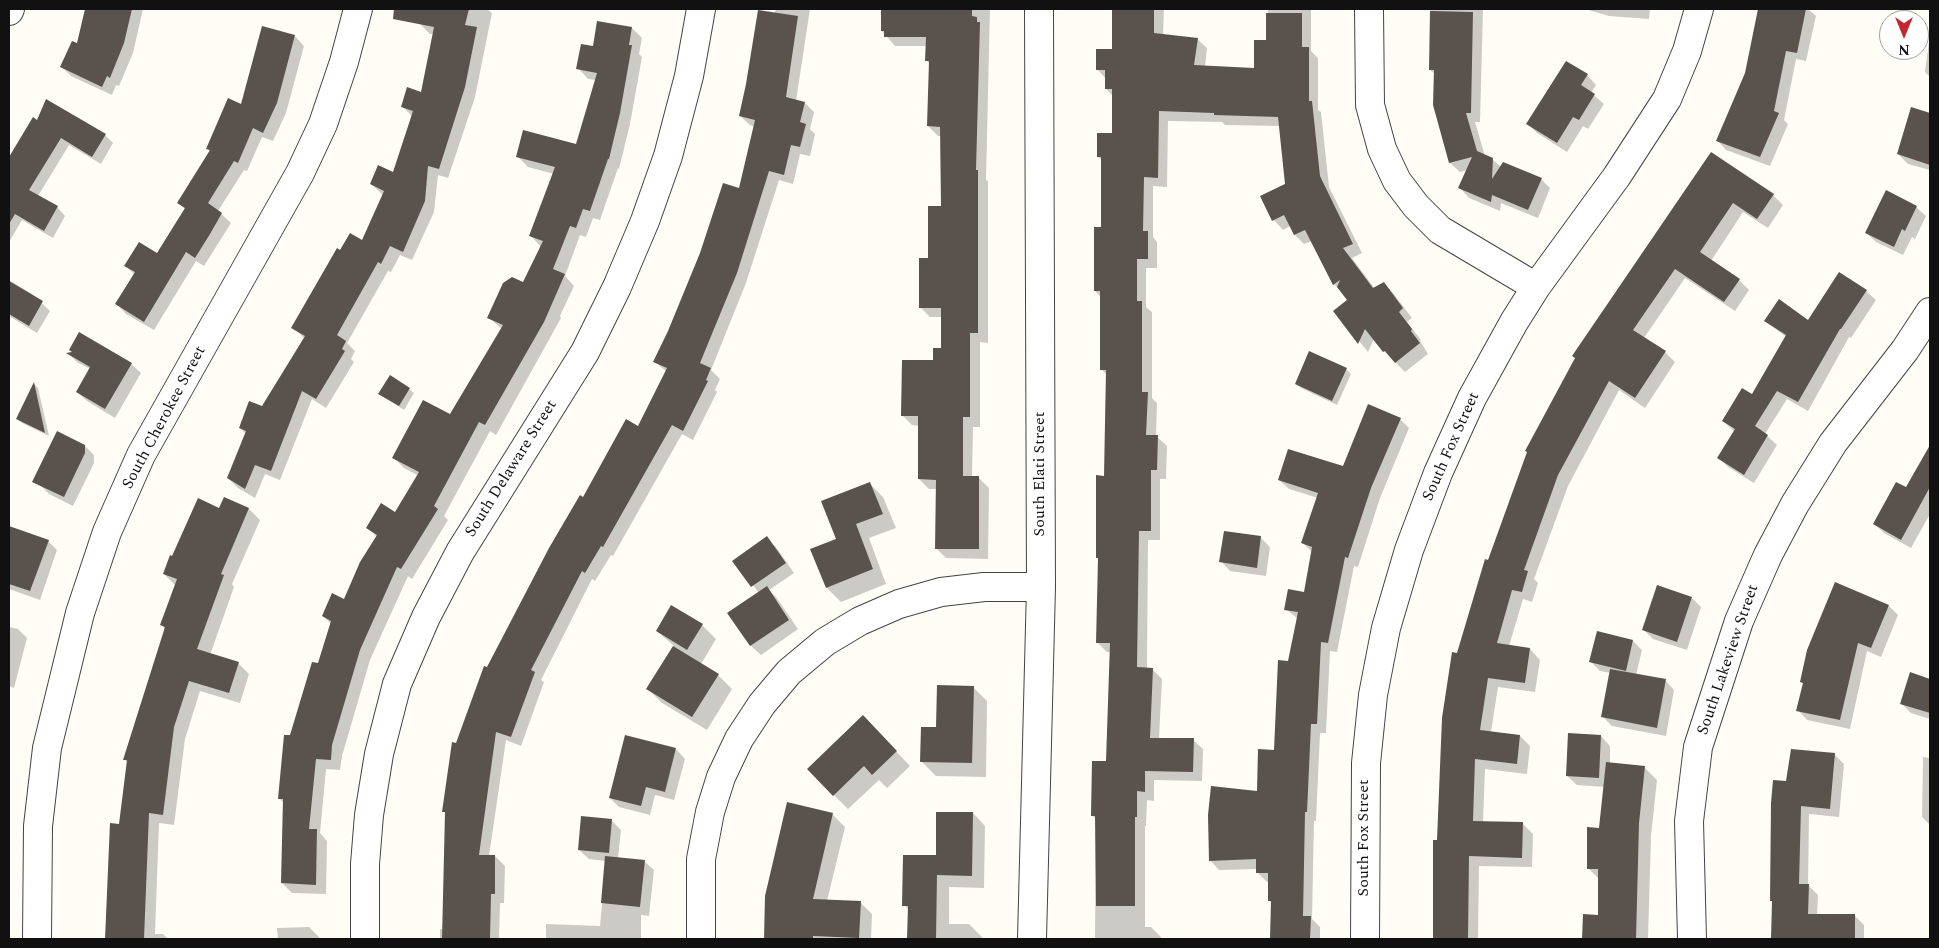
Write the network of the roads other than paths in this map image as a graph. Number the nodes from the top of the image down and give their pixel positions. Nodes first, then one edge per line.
1 (358, 9) edge
2 (700, 9) edge
3 (1040, 9) edge
4 (1370, 9) edge
5 (1699, 9) edge
6 (1536, 287) junction
7 (1930, 312) edge
8 (1041, 587) junction
9 (37, 939) edge
10 (365, 939) edge
11 (701, 939) edge
12 (1032, 939) edge
13 (1365, 939) edge
14 (1692, 939) edge

1 - 9 street, South Cherokee Street
2 - 10 street, South Delaware Street
3 - 8 street, South Elati Street
4 - 6 street
5 - 6 street, South Fox Street
6 - 13 street, South Fox Street
7 - 14 street, South Lakeview Street
8 - 11 street
8 - 12 street, South Elati Street

